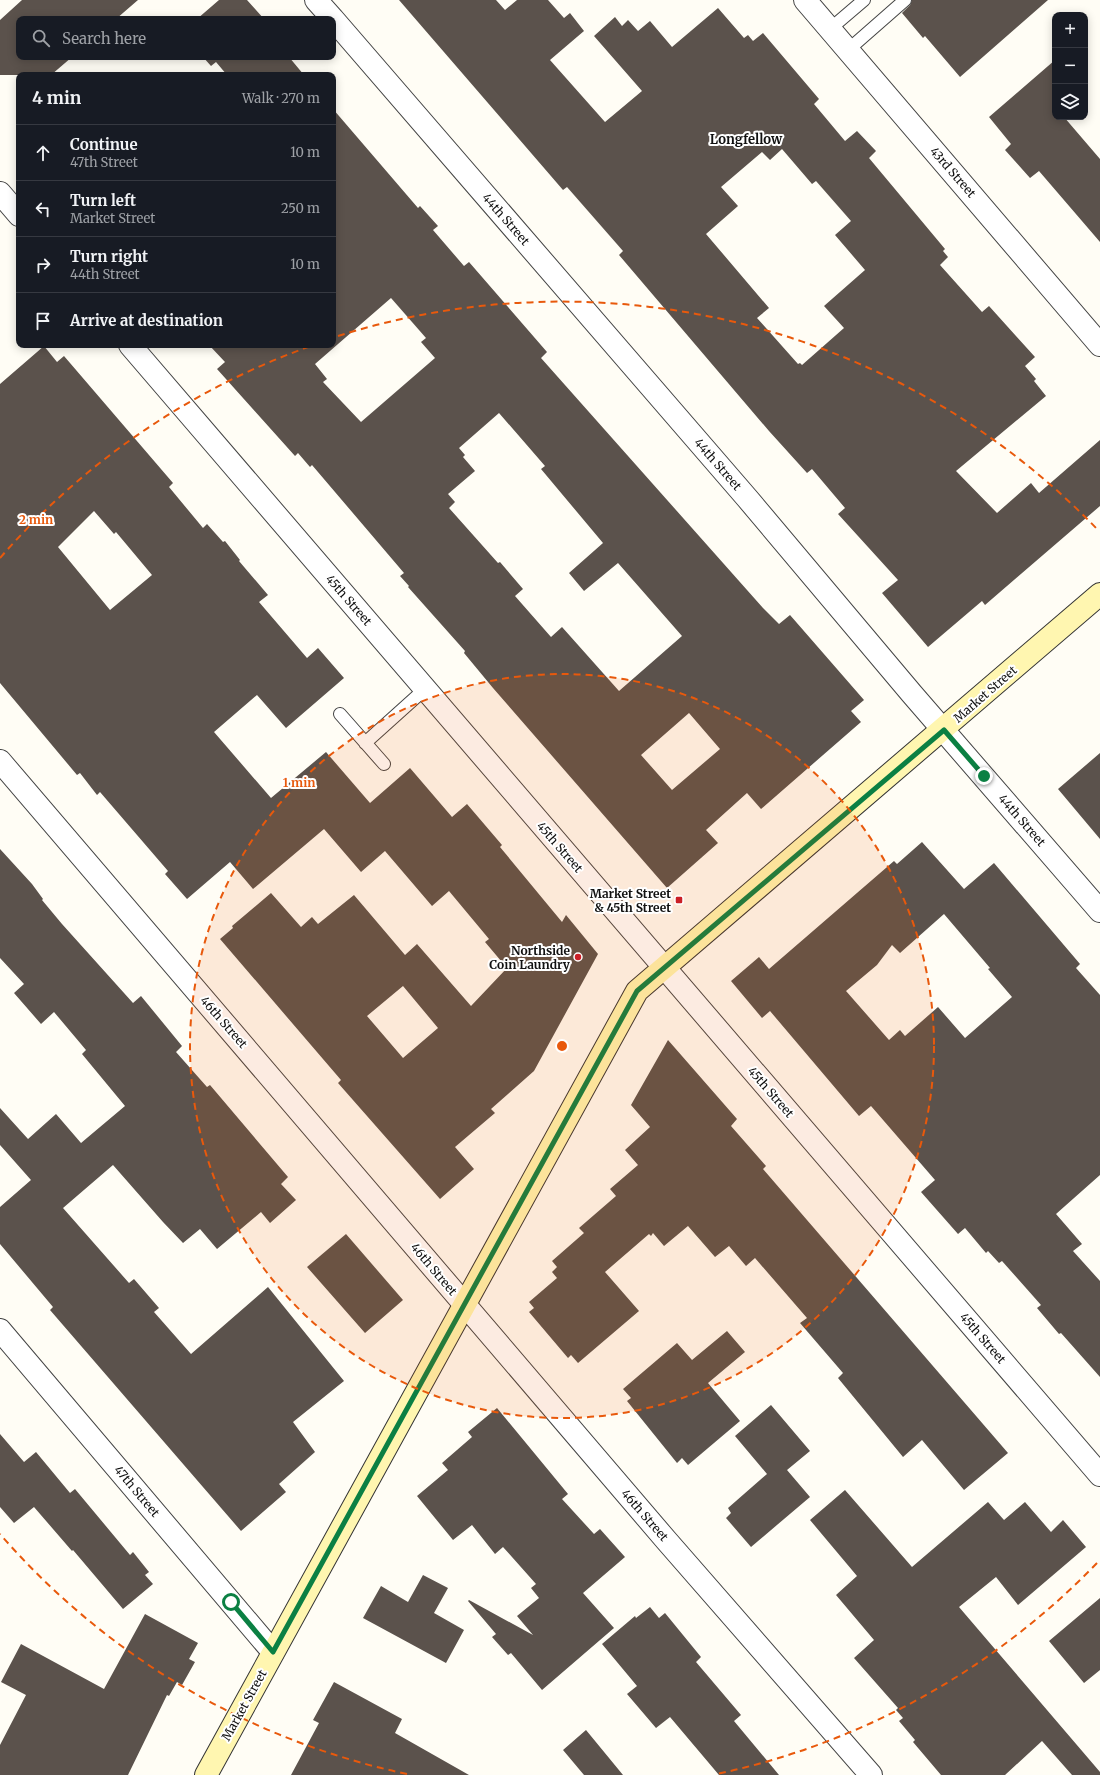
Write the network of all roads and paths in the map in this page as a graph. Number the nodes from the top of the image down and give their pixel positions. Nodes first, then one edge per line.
1 (316, 0) edge
2 (805, 0) edge
3 (864, 0) edge
4 (905, 0) edge
5 (330, 16) edge
6 (336, 22) edge
7 (830, 30) junction
8 (848, 50) junction
9 (0, 193) edge
10 (16, 212) edge
11 (1100, 345) edge
12 (133, 348) edge
13 (1100, 594) edge
14 (425, 689) junction
15 (340, 714) dead end
16 (944, 730) junction
17 (365, 743) junction
18 (0, 761) edge
19 (384, 764) dead end
20 (1100, 911) edge
21 (664, 968) junction
22 (465, 1304) junction
23 (0, 1330) edge
24 (1100, 1475) edge
25 (273, 1652) junction
26 (206, 1775) edge
27 (870, 1775) edge

1 - 5 street, 44th Street
2 - 7 street, 43rd Street
3 - 7 lane
4 - 8 lane
6 - 16 street, 44th Street
7 - 8 street, 43rd Street
8 - 11 street, 43rd Street
9 - 10 street
12 - 14 street, 45th Street
13 - 16 street, Market Street
14 - 17 lane
14 - 21 street, 45th Street
15 - 17 lane
16 - 20 street, 44th Street
16 - 21 street, Market Street
17 - 19 lane
18 - 22 street, 46th Street
21 - 22 street, Market Street
21 - 24 street, 45th Street
22 - 25 street, Market Street
22 - 27 street, 46th Street
23 - 25 street, 47th Street
25 - 26 street, Market Street

